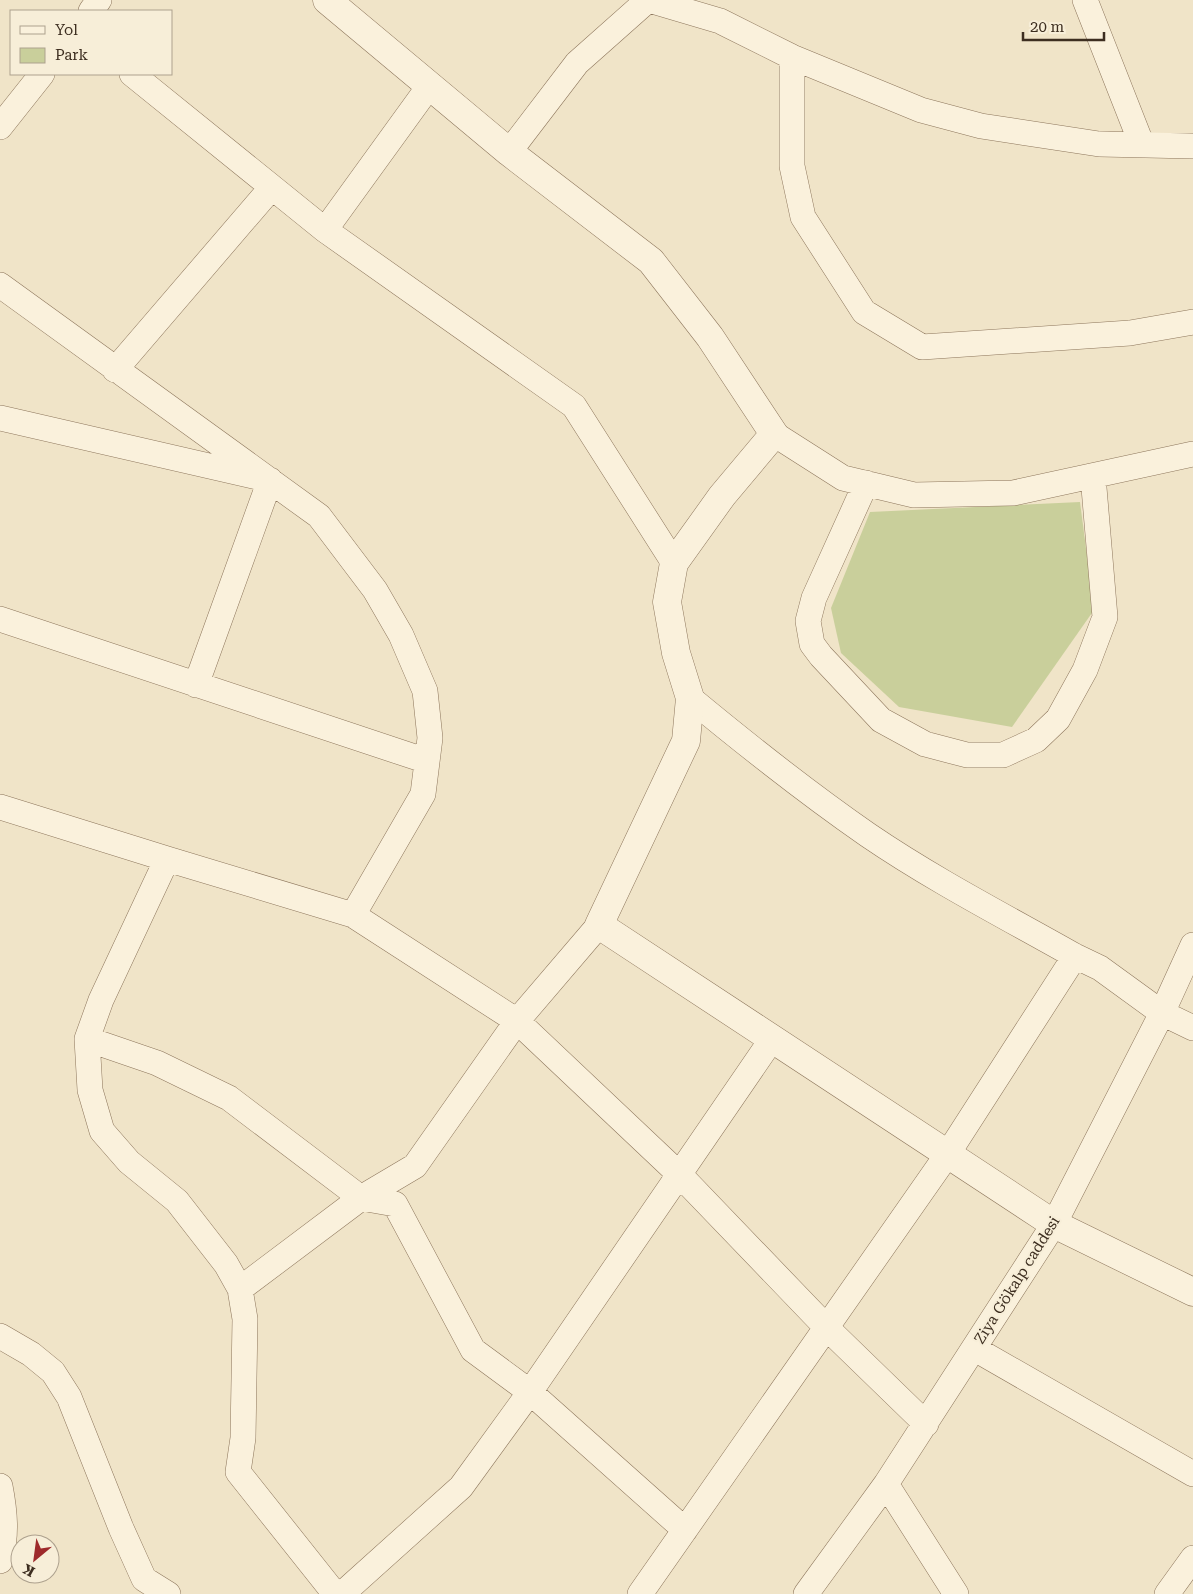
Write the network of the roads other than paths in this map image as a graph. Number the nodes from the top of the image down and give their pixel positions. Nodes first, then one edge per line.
1 (327, 0) edge
2 (649, 0) edge
3 (1085, 0) edge
4 (792, 57) junction
5 (41, 75) edge
6 (133, 75) edge
7 (430, 85) junction
8 (0, 128) edge
9 (1142, 145) junction
10 (1193, 146) edge
11 (509, 152) junction
12 (272, 187) junction
13 (325, 230) junction
14 (0, 285) edge
15 (1193, 322) edge
16 (115, 370) junction
17 (0, 418) edge
18 (774, 434) junction
19 (1193, 454) edge
20 (1092, 476) junction
21 (270, 480) junction
22 (866, 483) junction
23 (674, 562) junction
24 (0, 620) edge
25 (196, 684) junction
26 (690, 698) junction
27 (426, 761) junction
28 (0, 807) edge
29 (167, 859) junction
30 (352, 914) junction
31 (599, 925) junction
32 (1193, 945) edge
33 (1075, 956) junction
34 (1162, 1013) junction
35 (517, 1021) junction
36 (1193, 1028) edge
37 (87, 1039) junction
38 (772, 1039) junction
39 (947, 1155) junction
40 (680, 1175) junction
41 (361, 1198) junction
42 (1054, 1224) junction
43 (240, 1289) junction
44 (1193, 1292) edge
45 (827, 1328) junction
46 (0, 1336) edge
47 (975, 1349) junction
48 (530, 1392) junction
49 (926, 1424) junction
50 (1193, 1474) edge
51 (886, 1484) junction
52 (0, 1486) edge
53 (685, 1530) junction
54 (1193, 1558) edge
55 (0, 1561) edge
56 (168, 1594) edge
57 (335, 1594) edge
58 (342, 1594) edge
59 (640, 1594) edge
60 (806, 1594) edge
61 (956, 1594) edge
62 (1167, 1594) edge

1 - 7 street
2 - 4 street
2 - 11 street
3 - 9 street
4 - 9 street
4 - 15 street
5 - 8 street
6 - 12 street
7 - 11 street
7 - 13 street
9 - 10 street
11 - 18 street
12 - 13 street
12 - 16 street
13 - 23 street
14 - 16 street
16 - 21 street
17 - 21 street
18 - 22 street
18 - 23 street
19 - 20 street
20 - 22 street
20 - 22 street
21 - 25 street
21 - 27 street
23 - 26 street
24 - 25 street
25 - 27 street
26 - 31 street
26 - 33 street
27 - 30 street
28 - 29 street
29 - 30 street
29 - 37 street
30 - 35 street
31 - 35 street
31 - 38 street
32 - 34 street, Ziya Gökalp caddesi
33 - 34 street
33 - 39 street
34 - 36 street
34 - 42 street, Ziya Gökalp caddesi
35 - 40 street
35 - 41 street
37 - 41 street
37 - 43 street
38 - 39 street
38 - 40 street
39 - 42 street
39 - 45 street
40 - 45 street
40 - 48 street
41 - 43 street
41 - 48 street
42 - 44 street
42 - 47 street, Ziya Gökalp caddesi
43 - 57 street
45 - 49 street
45 - 53 street
46 - 56 street
47 - 49 street, Ziya Gökalp caddesi
47 - 50 street
48 - 53 street
48 - 58 street
49 - 51 street, Ziya Gökalp caddesi
51 - 60 street, Ziya Gökalp caddesi
51 - 61 street
52 - 55 street
53 - 59 street
54 - 62 street

